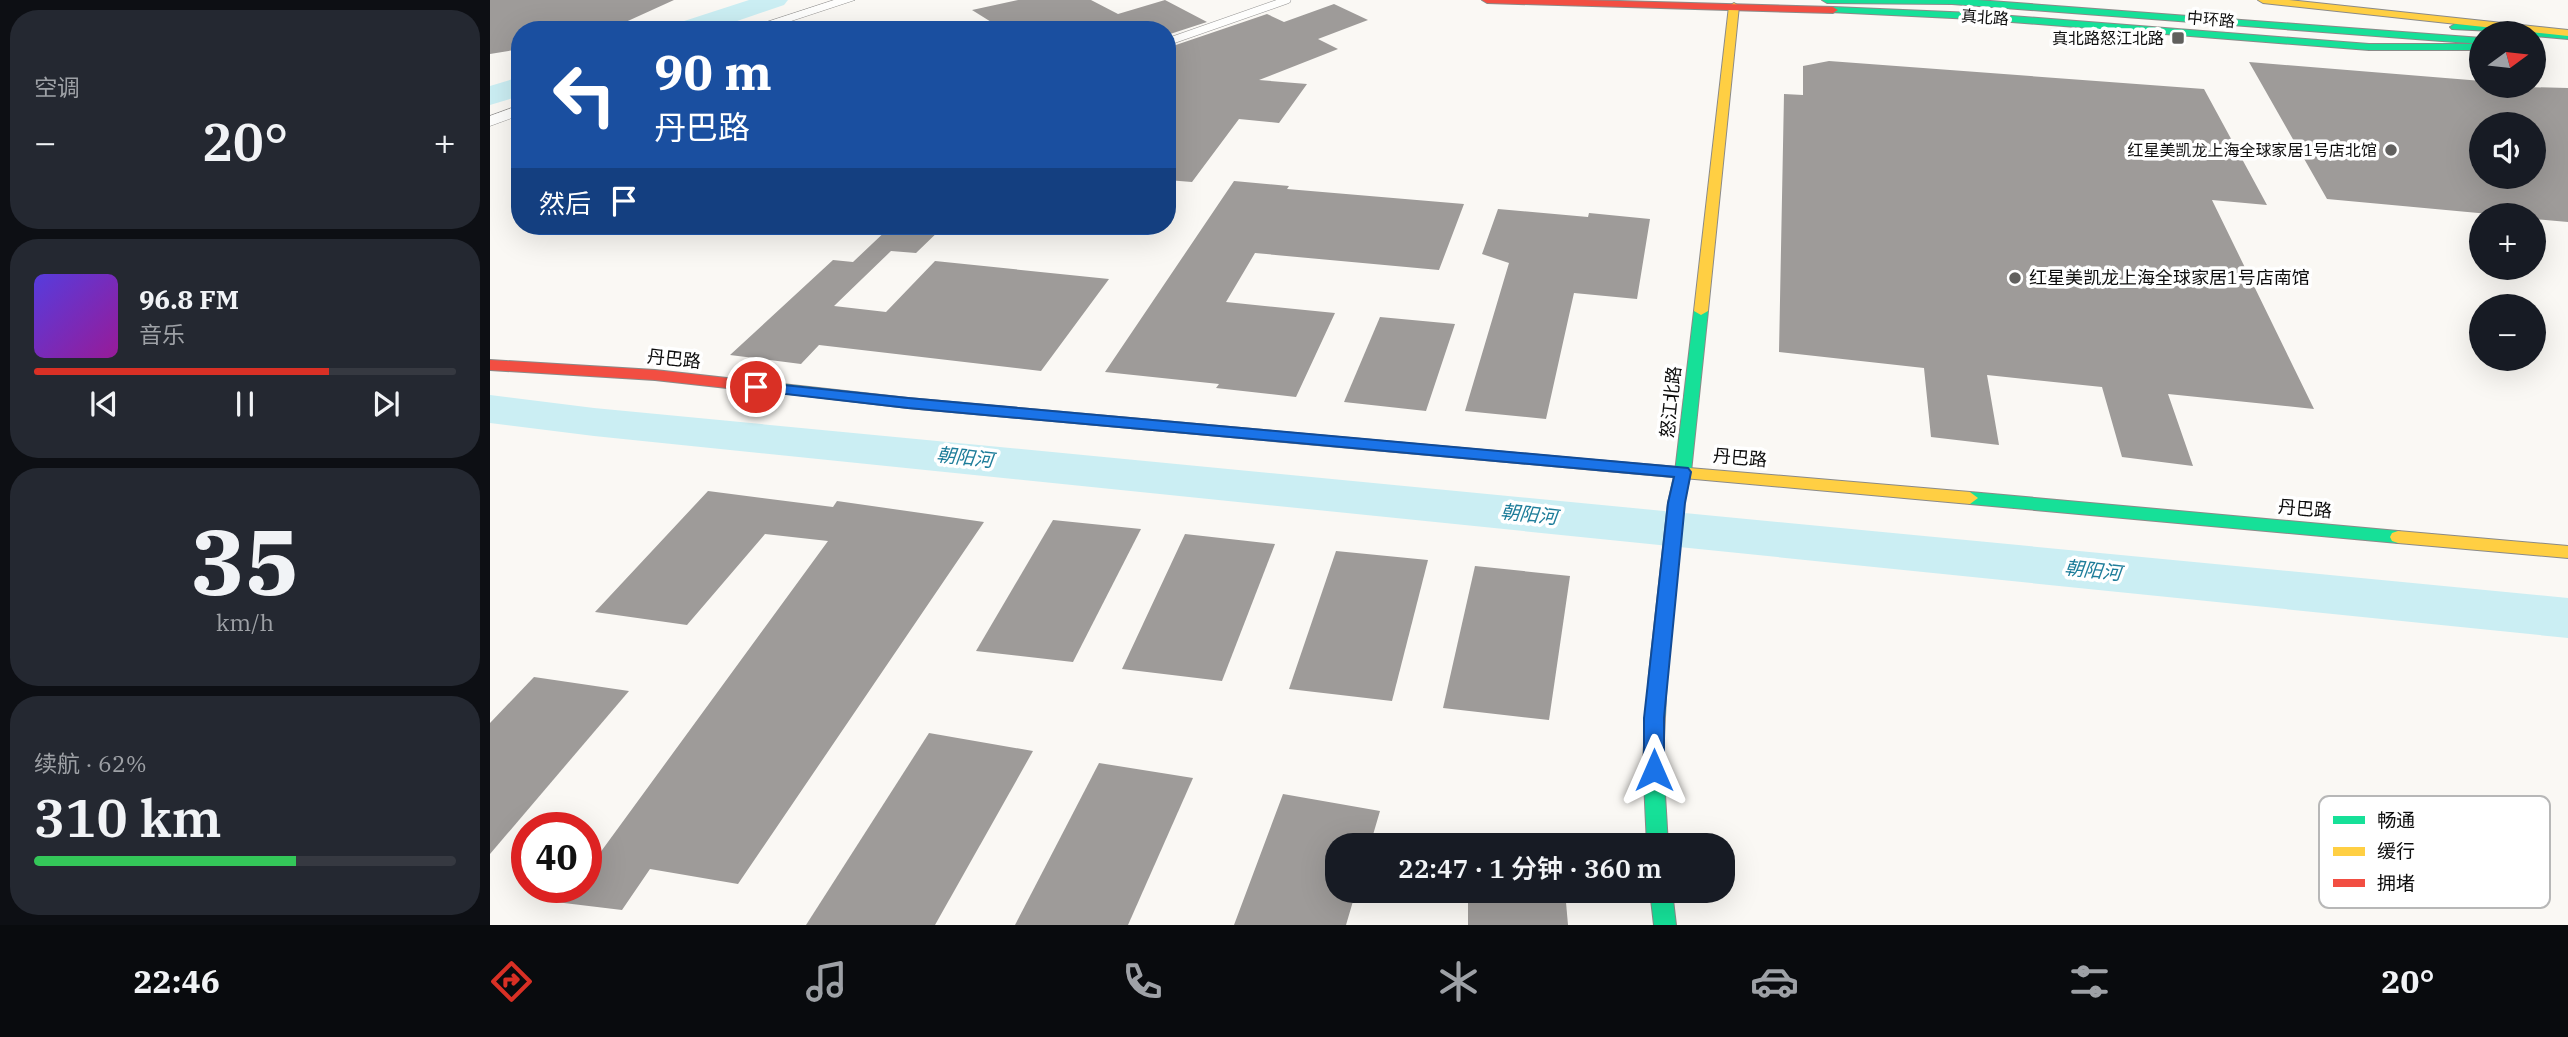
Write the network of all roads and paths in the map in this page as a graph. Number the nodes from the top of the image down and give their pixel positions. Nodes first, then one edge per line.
1 (848, 0) edge
2 (1287, 0) edge
3 (1487, 0) edge
4 (1826, 0) edge
5 (1940, 0) edge
6 (2120, 0) edge
7 (2263, 0) edge
8 (1969, 1) edge
9 (2326, 2) edge
10 (1734, 6) junction
11 (779, 21) edge
12 (2568, 34) edge
13 (1176, 39) edge
14 (2469, 40) edge
15 (2469, 47) edge
16 (2546, 48) edge
17 (2568, 50) edge
18 (511, 113) edge
19 (490, 121) edge
20 (490, 365) edge
21 (1683, 472) junction
22 (2568, 552) edge
23 (1657, 833) edge
24 (1662, 903) edge
25 (1665, 925) edge

1 - 11 street
2 - 13 lane
3 - 10 main road, 真北路
4 - 8 main road
5 - 8 main road, 中环路
6 - 12 main road, 中环路
7 - 9 main road
8 - 14 main road, 中环路
9 - 12 main road
10 - 15 main road, 真北路
10 - 21 main road, 怒江北路
16 - 17 main road
18 - 19 street
20 - 21 main road, 丹巴路
21 - 22 main road, 丹巴路
21 - 23 main road, 怒江北路
24 - 25 main road

